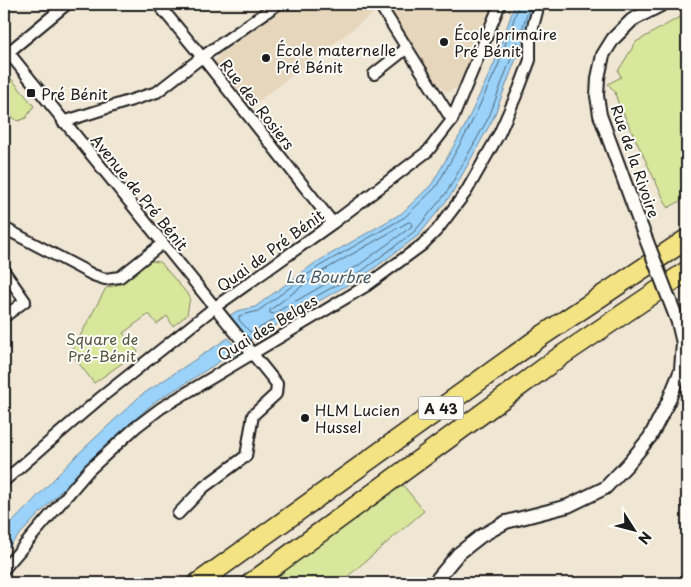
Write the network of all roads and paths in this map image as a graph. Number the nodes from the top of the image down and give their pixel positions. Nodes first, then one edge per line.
1 (67, 4) edge
2 (158, 4) edge
3 (278, 4) edge
4 (500, 4) edge
5 (539, 4) edge
6 (663, 4) edge
7 (383, 10) dead end
8 (407, 48) junction
9 (5, 52) edge
10 (202, 57) junction
11 (374, 74) dead end
12 (452, 120) junction
13 (63, 122) junction
14 (333, 223) junction
15 (4, 228) edge
16 (687, 239) edge
17 (163, 243) junction
18 (4, 271) edge
19 (687, 271) edge
20 (215, 307) junction
21 (4, 317) edge
22 (685, 342) edge
23 (250, 352) junction
24 (4, 481) edge
25 (178, 514) dead end
26 (4, 570) edge
27 (198, 583) edge
28 (251, 583) edge
29 (434, 583) edge

1 - 9 street
2 - 10 street, Rue des Rosiers
3 - 10 street
4 - 12 street, Quai de Pré Bénit
5 - 23 street, Quai des Belges
6 - 22 street, Rue de la Rivoire, bridge
7 - 8 street
8 - 11 street
8 - 12 street
9 - 13 street, Avenue de Pré Bénit
10 - 13 street
10 - 14 street, Rue des Rosiers
12 - 14 street, Quai de Pré Bénit
13 - 17 street, Avenue de Pré Bénit
14 - 20 street, Quai de Pré Bénit
15 - 17 street
16 - 27 highway, A 43
17 - 20 street, Avenue de Pré Bénit
18 - 21 street
19 - 28 highway, A 43
20 - 23 street, Avenue de Pré Bénit
20 - 24 street, Quai de Pré Bénit
22 - 29 street, Rue de la Rivoire
23 - 25 street, Avenue de Pré Bénit
23 - 26 street, Quai des Belges

